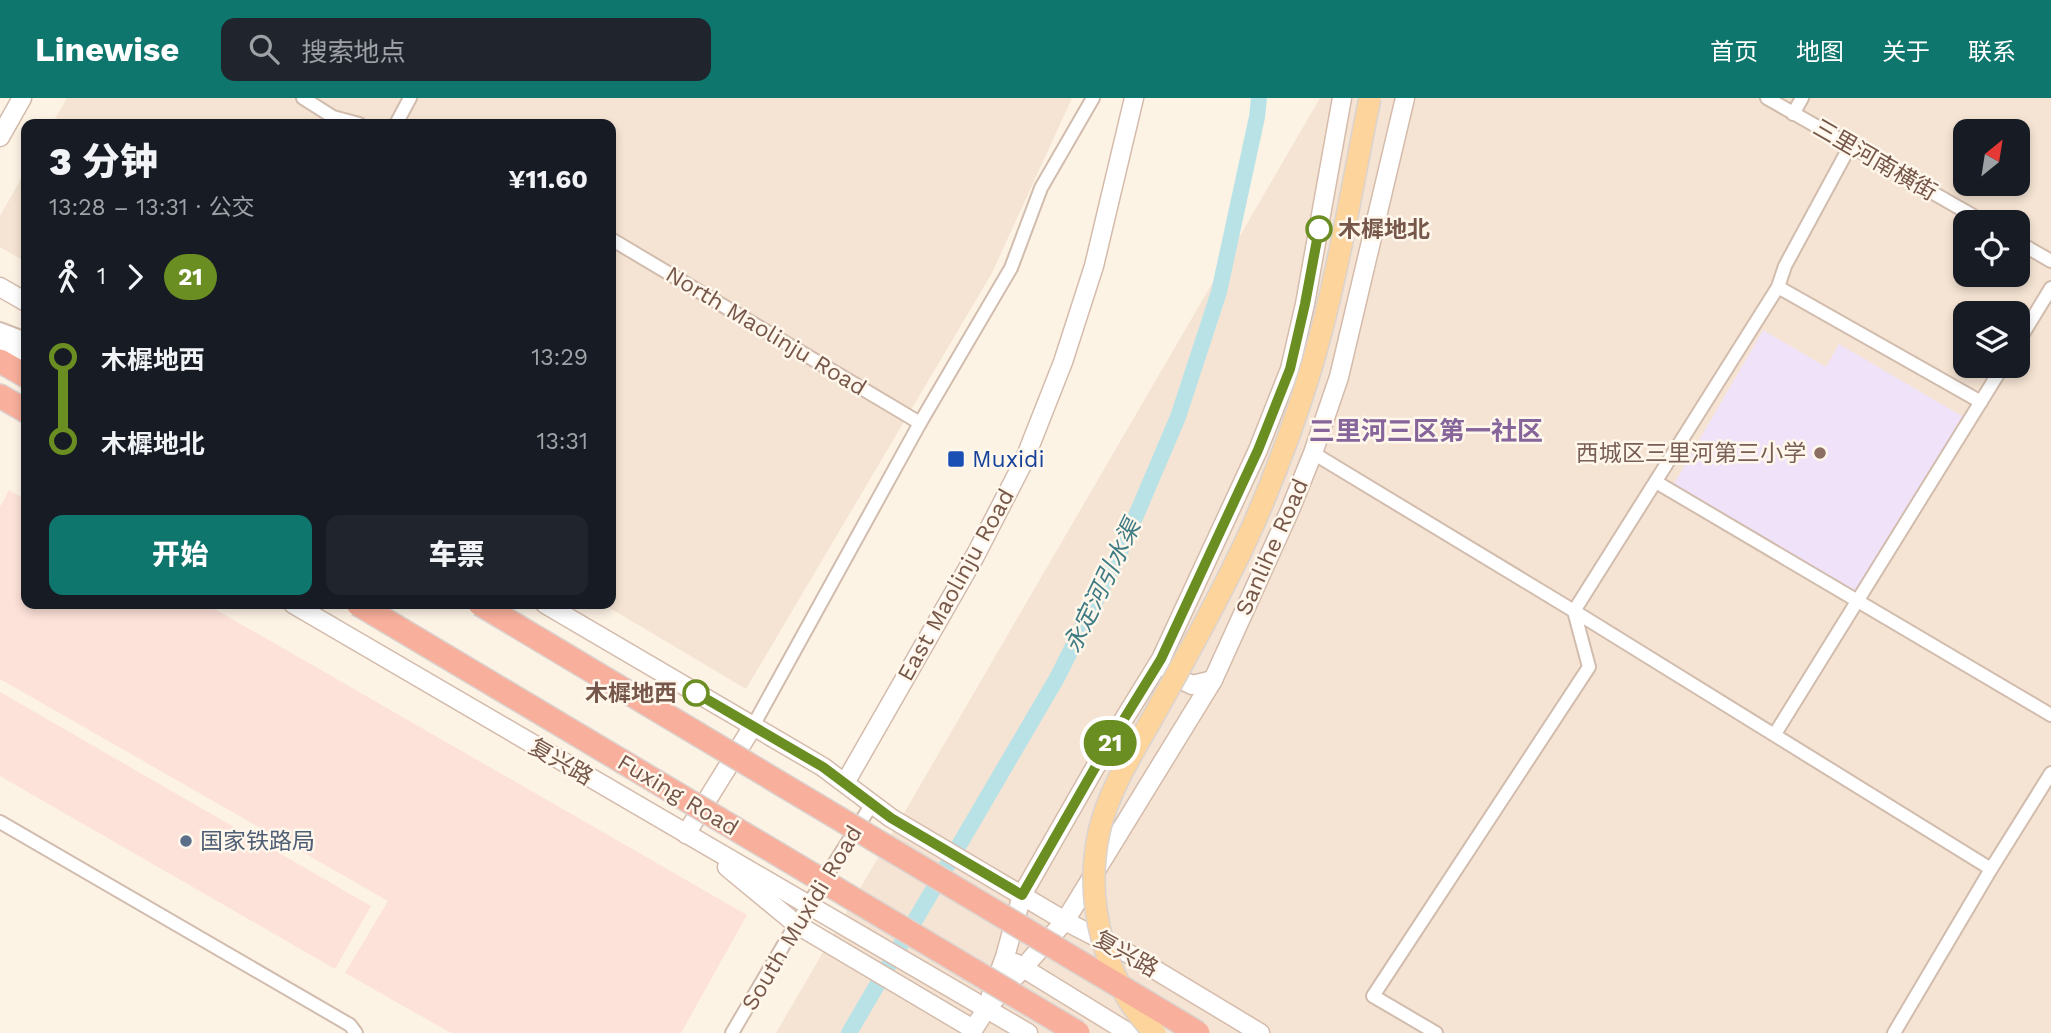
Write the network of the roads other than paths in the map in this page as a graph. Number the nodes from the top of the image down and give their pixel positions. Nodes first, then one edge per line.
1 (22, 98) edge
2 (303, 98) edge
3 (410, 98) edge
4 (1093, 98) edge
5 (1134, 98) edge
6 (1342, 98) edge
7 (1370, 98) edge
8 (1405, 98) edge
9 (1767, 98) edge
10 (1802, 98) edge
11 (1793, 114) junction
12 (341, 119) edge
13 (399, 119) edge
14 (0, 137) edge
15 (1850, 146) junction
16 (1962, 210) edge
17 (616, 242) edge
18 (2030, 249) edge
19 (2051, 261) edge
20 (0, 287) edge
21 (1778, 287) junction
22 (2051, 288) edge
23 (21, 299) edge
24 (2030, 322) edge
25 (0, 329) edge
26 (21, 337) edge
27 (0, 344) edge
28 (21, 352) edge
29 (0, 361) edge
30 (1290, 369) junction
31 (21, 373) edge
32 (1339, 377) junction
33 (1996, 378) edge
34 (0, 396) edge
35 (1981, 402) junction
36 (21, 408) edge
37 (920, 423) junction
38 (1313, 453) junction
39 (1656, 482) junction
40 (302, 609) edge
41 (366, 609) edge
42 (488, 609) edge
43 (554, 609) edge
44 (1574, 611) junction
45 (1161, 659) junction
46 (1213, 680) junction
47 (2051, 715) edge
48 (753, 726) junction
49 (1778, 729) dead end
50 (2051, 773) edge
51 (845, 783) junction
52 (872, 804) junction
53 (0, 822) edge
54 (686, 834) junction
55 (1991, 869) junction
56 (1022, 895) junction
57 (810, 905) junction
58 (1065, 921) junction
59 (796, 924) junction
60 (1005, 957) junction
61 (1023, 968) junction
62 (1215, 1006) junction
63 (987, 1008) junction
64 (944, 1012) junction
65 (972, 1031) edge
66 (356, 1033) edge
67 (732, 1033) edge
68 (1028, 1033) edge
69 (1078, 1033) edge
70 (1129, 1033) edge
71 (1155, 1033) edge
72 (1199, 1033) edge
73 (1260, 1033) edge
74 (1436, 1033) edge
75 (1894, 1033) edge

1 - 14 street
2 - 12 street
3 - 13 street
4 - 37 street
5 - 51 street, East Maolinju Road
6 - 30 street
7 - 71 main road, bridge
8 - 32 street, Sanlihe Road
9 - 11 street, 三里河南横街
10 - 11 street
11 - 15 street, 三里河南横街
15 - 16 street, 三里河南横街
15 - 21 street
17 - 37 street, North Maolinju Road
18 - 19 street
20 - 23 street
21 - 35 street
21 - 39 street
22 - 24 street
25 - 26 street
27 - 28 street
29 - 31 highway
30 - 32 street
30 - 45 street
32 - 38 street, Sanlihe Road
33 - 35 street
34 - 36 highway
35 - 49 street
37 - 48 street
38 - 44 street
38 - 46 street, Sanlihe Road
39 - 44 street
39 - 47 street
40 - 54 street, 复兴路
41 - 69 highway, Fuxing Road, bridge
42 - 72 highway, bridge
43 - 48 street
44 - 55 street
44 - 74 street
45 - 46 street
45 - 56 street
46 - 58 street, Sanlihe Road
48 - 51 street
48 - 54 street
50 - 55 street
51 - 52 street
52 - 56 street, 复兴路
52 - 57 street, South Muxidi Road
53 - 66 street
54 - 57 street, 复兴路
54 - 59 street
55 - 75 street
56 - 58 street, 复兴路
56 - 60 street
57 - 59 street, South Muxidi Road
57 - 63 street, 复兴路
58 - 61 street, Sanlihe Road
58 - 62 street, 复兴路
59 - 64 street
59 - 67 street, South Muxidi Road
60 - 61 street
60 - 63 street
61 - 63 street, Sanlihe Road
61 - 70 street
62 - 72 street
62 - 73 street, 复兴路
63 - 64 street
63 - 65 street
63 - 68 street
64 - 65 street

